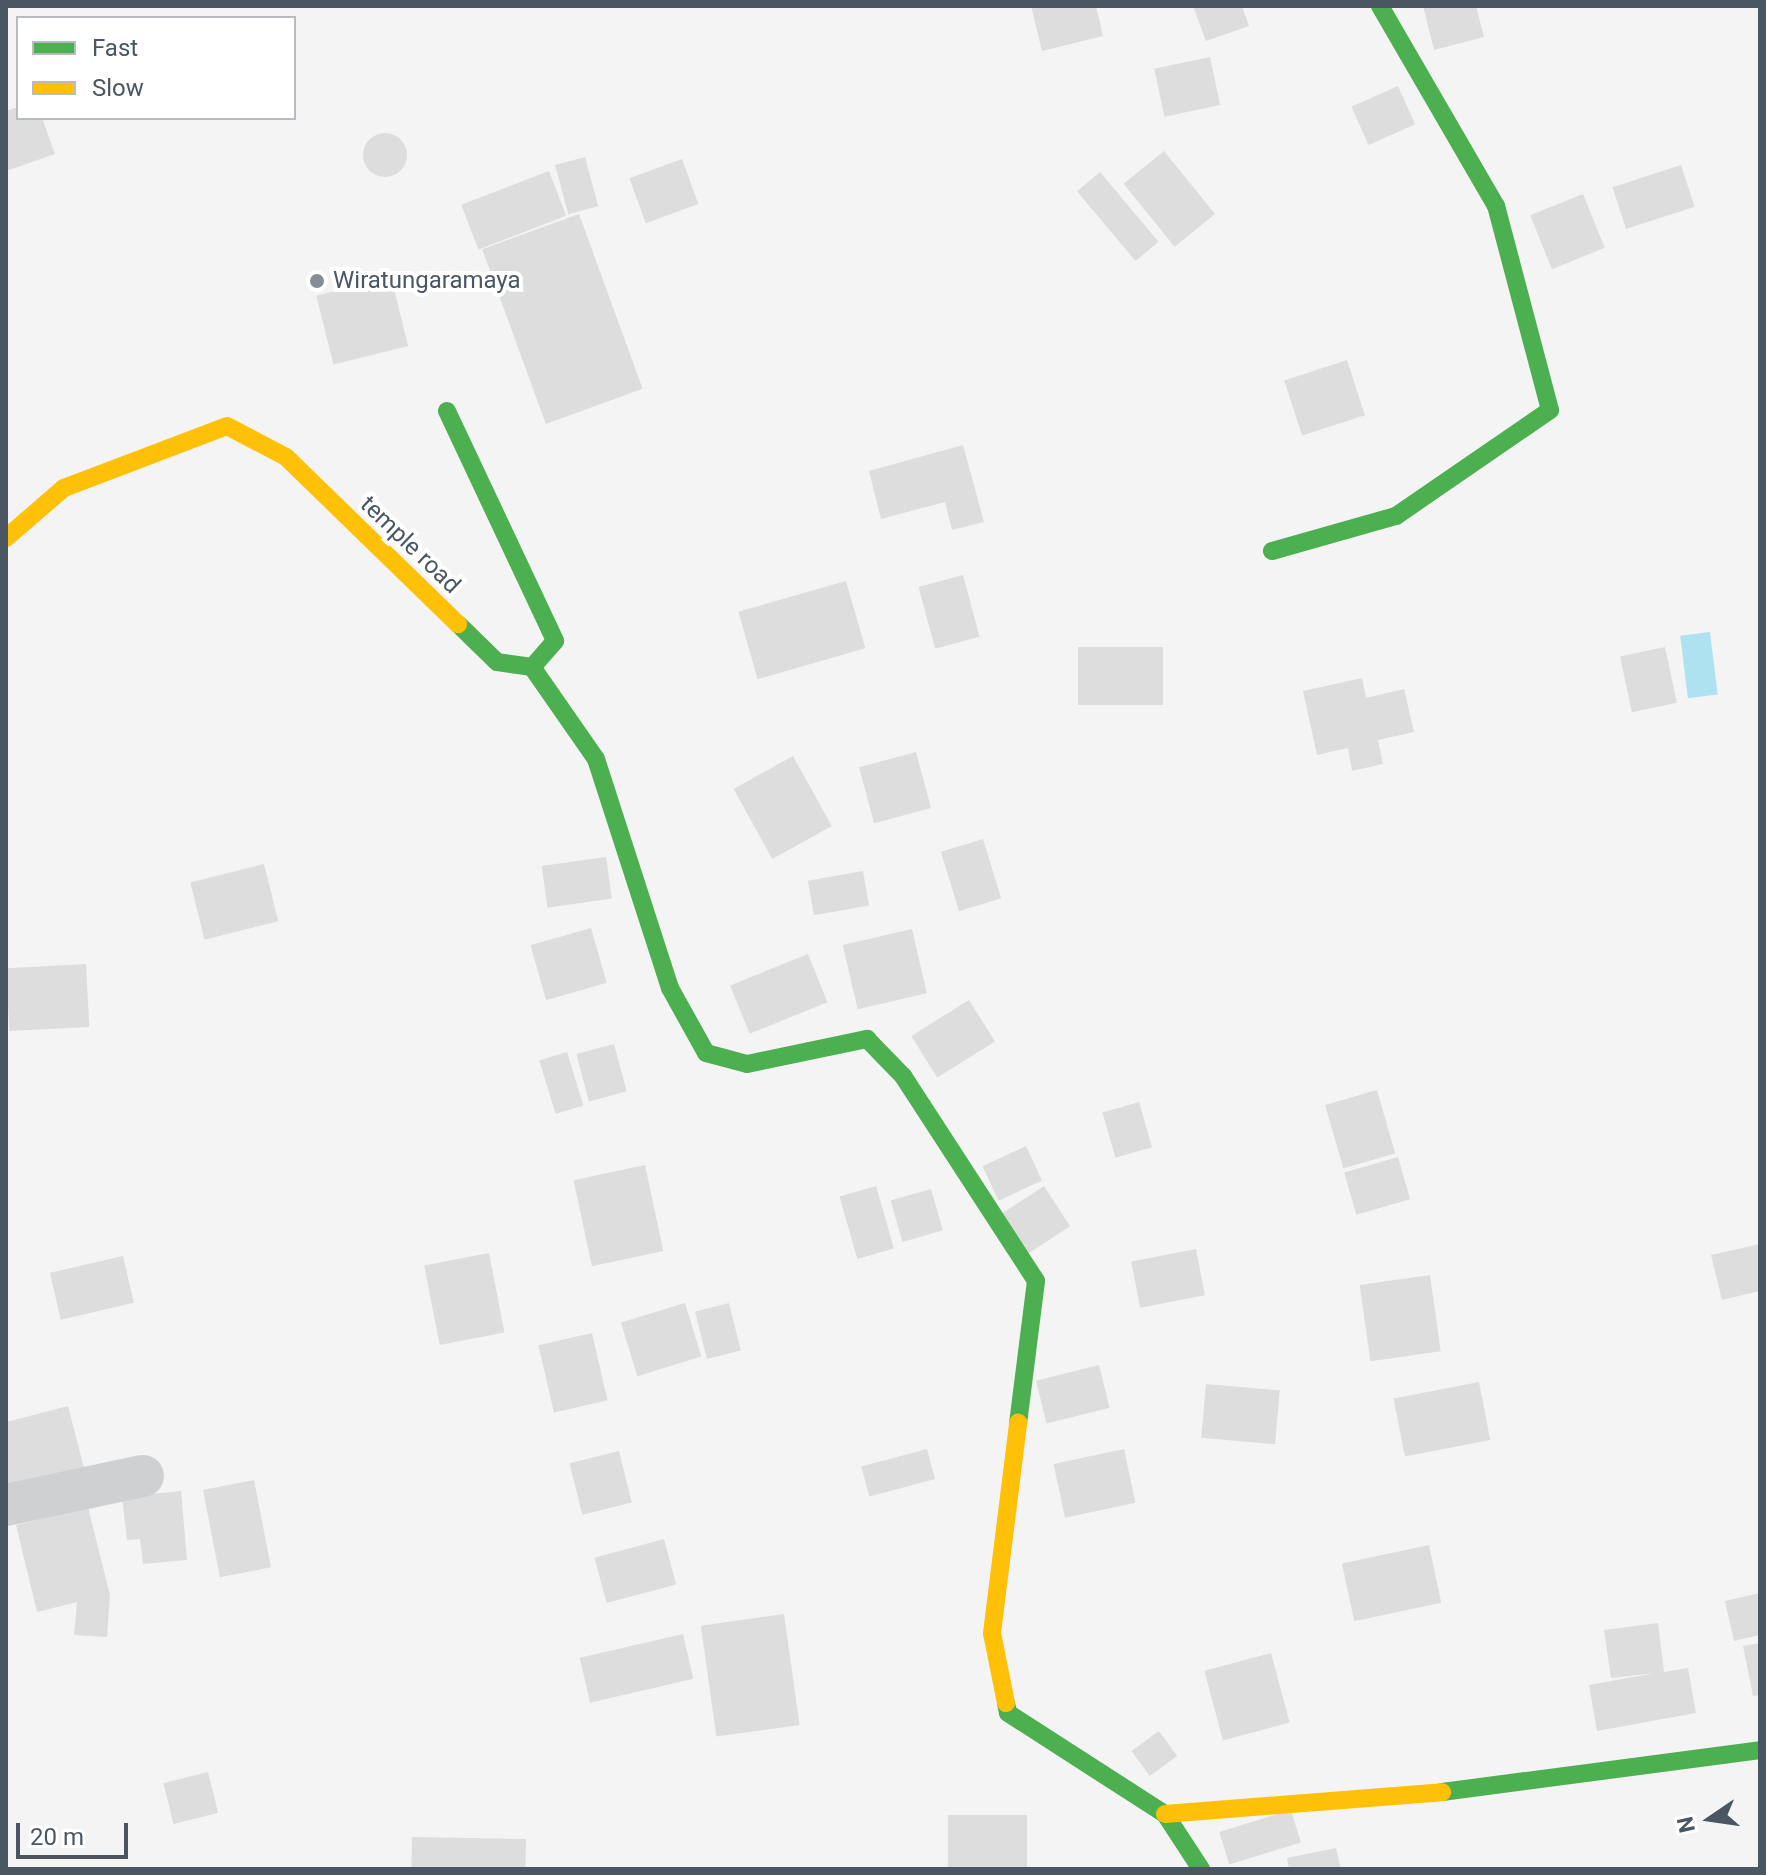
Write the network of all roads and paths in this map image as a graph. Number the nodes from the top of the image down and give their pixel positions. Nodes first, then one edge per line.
1 (1380, 6) edge
2 (447, 411) dead end
3 (6, 538) edge
4 (1272, 551) dead end
5 (532, 667) junction
6 (143, 1476) dead end
7 (6, 1505) edge
8 (1760, 1750) edge
9 (1165, 1814) junction
10 (1201, 1869) edge

1 - 4 street
2 - 5 street
3 - 5 street, temple road
5 - 9 street
6 - 7 street
8 - 9 street
9 - 10 street

